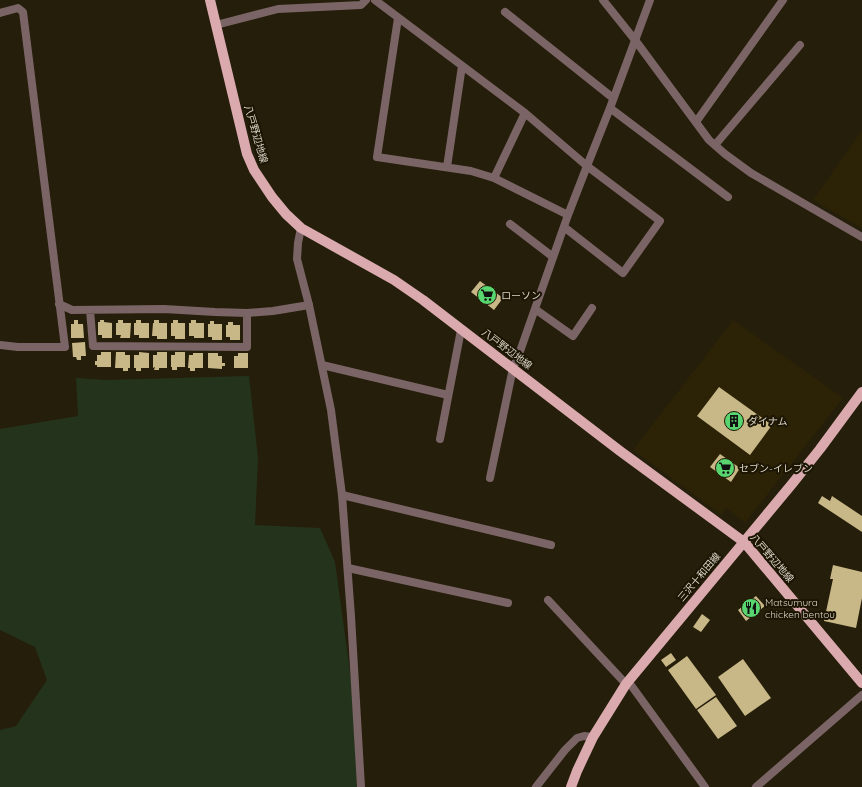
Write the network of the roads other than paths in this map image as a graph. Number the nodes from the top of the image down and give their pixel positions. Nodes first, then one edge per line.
1 (210, 0) edge
2 (366, 0) edge
3 (375, 0) edge
4 (603, 0) edge
5 (650, 0) edge
6 (783, 0) edge
7 (506, 12) dead end
8 (0, 13) edge
9 (398, 18) junction
10 (216, 25) junction
11 (635, 40) junction
12 (800, 45) dead end
13 (462, 66) junction
14 (613, 98) junction
15 (610, 108) junction
16 (525, 113) junction
17 (696, 122) junction
18 (715, 145) junction
19 (587, 166) junction
20 (447, 168) junction
21 (494, 178) junction
22 (728, 197) dead end
23 (568, 215) junction
24 (510, 224) dead end
25 (564, 227) junction
26 (300, 228) junction
27 (862, 237) edge
28 (553, 257) junction
29 (59, 304) junction
30 (309, 305) junction
31 (592, 308) dead end
32 (535, 309) junction
33 (90, 310) junction
34 (247, 313) junction
35 (461, 330) junction
36 (0, 345) edge
37 (322, 365) junction
38 (513, 368) junction
39 (862, 392) edge
40 (448, 395) junction
41 (440, 439) dead end
42 (490, 478) dead end
43 (342, 495) junction
44 (744, 542) junction
45 (551, 544) dead end
46 (348, 568) junction
47 (548, 600) dead end
48 (508, 603) dead end
49 (627, 683) junction
50 (862, 683) edge
51 (862, 695) edge
52 (593, 737) junction
53 (361, 787) edge
54 (536, 787) edge
55 (571, 787) edge
56 (706, 787) edge
57 (756, 787) edge

1 - 10 main road, 八戸野辺地線
2 - 10 street
3 - 9 street
4 - 11 street
5 - 11 street
6 - 17 street
7 - 14 street
8 - 29 street
9 - 13 street
9 - 20 street
10 - 26 main road, 八戸野辺地線
11 - 14 street
11 - 17 street
12 - 18 street
13 - 16 street
13 - 20 street
14 - 15 street
15 - 19 street
15 - 22 street
16 - 19 street
16 - 21 street
17 - 18 street
18 - 27 street
19 - 23 street
19 - 25 street
20 - 21 street
21 - 23 street
23 - 25 street
24 - 28 street
25 - 28 street
26 - 30 street
26 - 35 main road, 八戸野辺地線
28 - 32 street
29 - 33 street
29 - 36 street
30 - 34 street
30 - 37 street
31 - 32 street
32 - 38 street
33 - 34 street
33 - 34 street
35 - 38 main road, 八戸野辺地線
35 - 40 street
37 - 40 street
37 - 43 street
38 - 42 street
38 - 44 main road, 八戸野辺地線
39 - 44 main road, 三沢十和田線
40 - 41 street
43 - 45 street
43 - 46 street
44 - 49 main road, 三沢十和田線
44 - 50 main road, 八戸野辺地線
46 - 48 street
46 - 53 street
47 - 49 street
49 - 52 main road, 三沢十和田線
49 - 56 street
51 - 57 street
52 - 54 street
52 - 55 main road, 三沢十和田線

